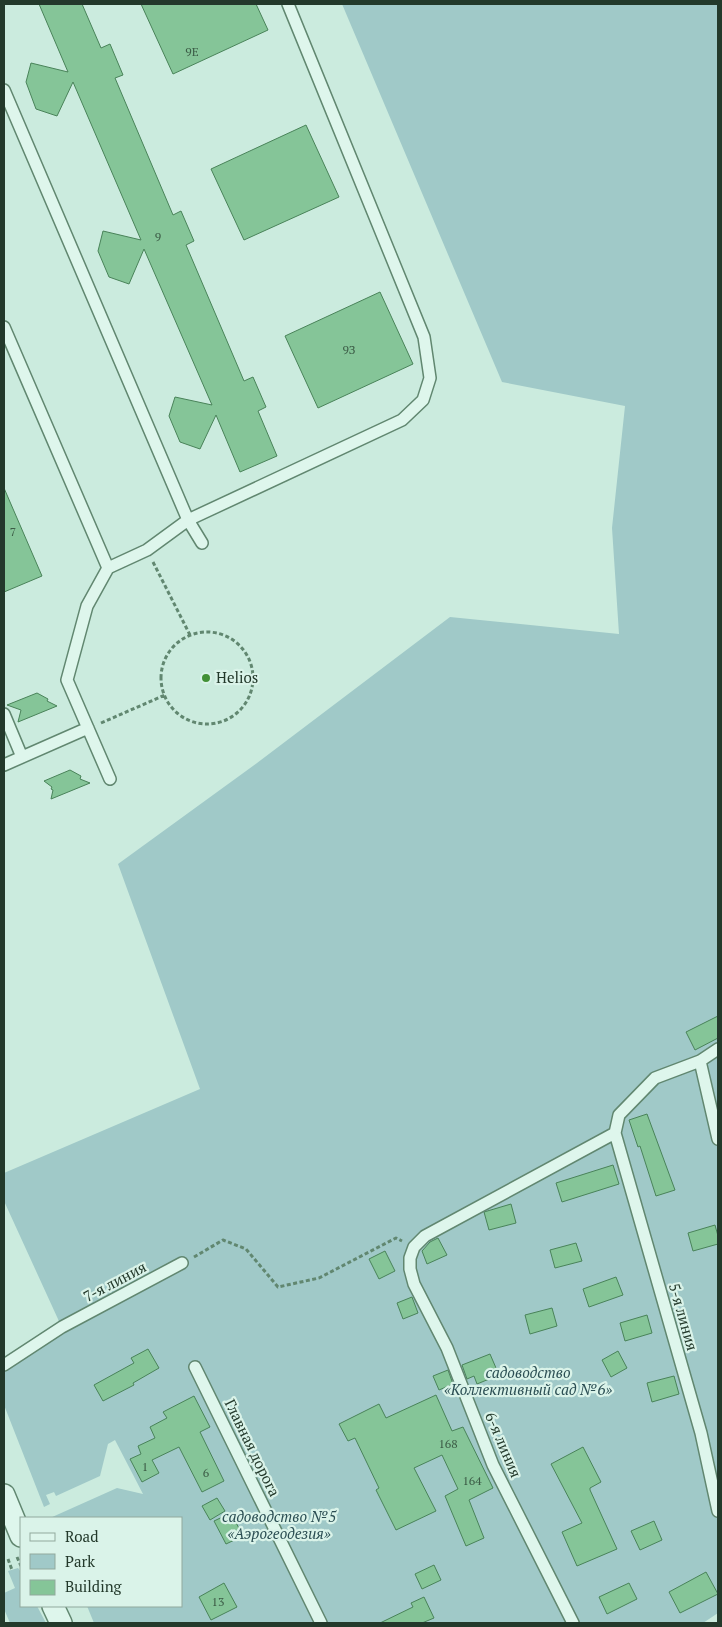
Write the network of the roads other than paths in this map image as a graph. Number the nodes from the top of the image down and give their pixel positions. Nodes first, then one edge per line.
1 (288, 4) edge
2 (4, 90) edge
3 (4, 327) edge
4 (188, 520) junction
5 (202, 543) dead end
6 (108, 568) junction
7 (4, 714) edge
8 (88, 728) junction
9 (22, 757) junction
10 (4, 765) edge
11 (110, 779) dead end
12 (718, 1049) edge
13 (700, 1060) junction
14 (615, 1134) junction
15 (718, 1139) edge
16 (182, 1264) road end
17 (4, 1365) edge
18 (195, 1367) dead end
19 (4, 1495) edge
20 (718, 1511) edge
21 (20, 1534) edge
22 (53, 1607) edge
23 (61, 1623) edge
24 (321, 1623) edge
25 (573, 1623) edge

1 - 4 lane
2 - 4 lane
3 - 6 lane
4 - 5 lane
4 - 6 lane
6 - 8 lane
7 - 9 lane
8 - 9 lane
8 - 11 lane
9 - 10 lane
12 - 13 lane
13 - 14 lane
13 - 15 lane
14 - 20 lane, 5-я линия
14 - 25 lane, 6-я линия
16 - 17 lane, 7-я линия
18 - 24 lane, Главная дорога
19 - 21 street
22 - 23 street

